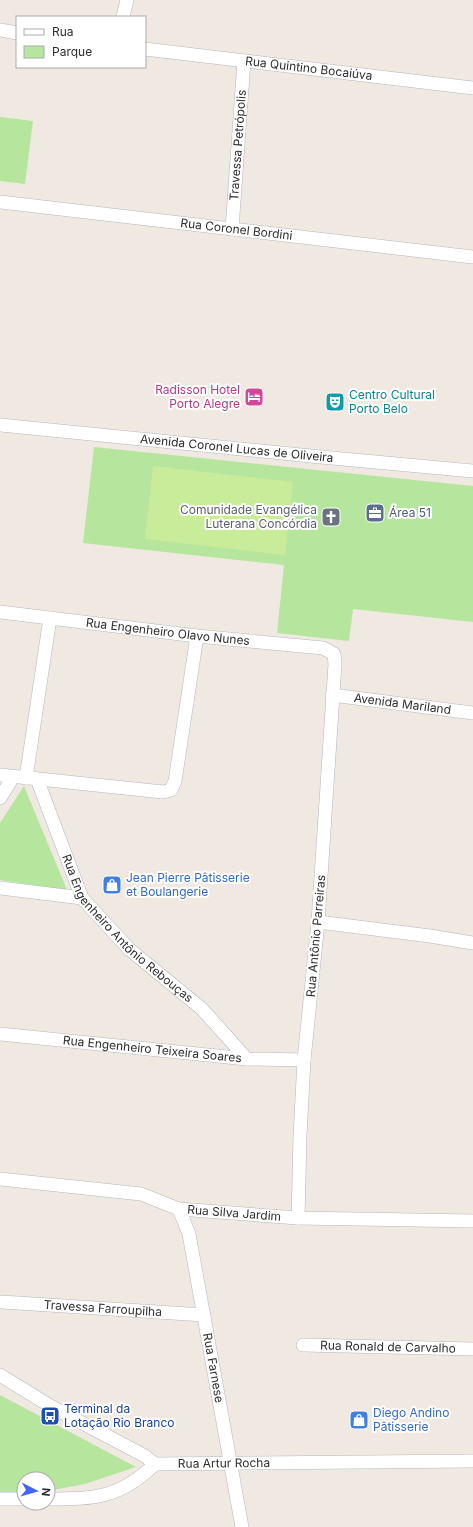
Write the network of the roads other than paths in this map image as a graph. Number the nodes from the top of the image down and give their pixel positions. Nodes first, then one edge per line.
1 (127, 0) edge
2 (123, 16) edge
3 (0, 30) edge
4 (16, 33) edge
5 (146, 49) edge
6 (244, 61) junction
7 (473, 88) edge
8 (0, 202) edge
9 (232, 229) junction
10 (473, 257) edge
11 (0, 425) edge
12 (473, 471) edge
13 (0, 612) edge
14 (50, 618) junction
15 (197, 636) junction
16 (334, 654) joint
17 (332, 695) junction
18 (473, 713) edge
19 (6, 776) edge
20 (31, 779) junction
21 (0, 798) edge
22 (0, 888) edge
23 (82, 898) junction
24 (318, 922) junction
25 (473, 943) edge
26 (0, 1034) edge
27 (247, 1059) junction
28 (304, 1060) junction
29 (0, 1179) edge
30 (179, 1209) junction
31 (298, 1218) junction
32 (473, 1221) edge
33 (1, 1302) edge
34 (204, 1315) junction
35 (303, 1344) dead end
36 (473, 1349) edge
37 (0, 1375) edge
38 (473, 1461) edge
39 (156, 1464) junction
40 (231, 1465) junction
41 (0, 1499) edge
42 (16, 1499) edge
43 (56, 1499) edge
44 (242, 1527) edge

1 - 2 street
3 - 4 street
5 - 6 street, Rua Quintino Bocaiúva
6 - 7 street, Rua Quintino Bocaiúva
6 - 9 street, Travessa Petrópolis
8 - 9 street, Rua Coronel Bordini
9 - 10 street, Rua Coronel Bordini
11 - 12 street, Avenida Coronel Lucas de Oliveira
13 - 14 street, Rua Engenheiro Olavo Nunes
14 - 15 street, Rua Engenheiro Olavo Nunes
14 - 20 street
15 - 16 street, Rua Engenheiro Olavo Nunes
15 - 20 street
16 - 17 street, Rua Antônio Parreiras
17 - 18 street, Avenida Mariland
17 - 24 street, Rua Antônio Parreiras
19 - 20 street
19 - 21 street
20 - 23 street, Rua Engenheiro Antônio Rebouças
22 - 23 street
23 - 27 street, Rua Engenheiro Antônio Rebouças
24 - 25 street
24 - 28 street, Rua Antônio Parreiras
26 - 27 street, Rua Engenheiro Teixeira Soares
27 - 28 street, Rua Engenheiro Teixeira Soares
28 - 31 street, Rua Antônio Parreiras
29 - 30 street, Rua Silva Jardim
30 - 31 street, Rua Silva Jardim
30 - 34 street, Rua Farnese
31 - 32 street, Rua Silva Jardim
33 - 34 street, Travessa Farroupilha
34 - 40 street, Rua Farnese
35 - 36 street, Rua Ronald de Carvalho
37 - 39 street
38 - 40 street, Rua Artur Rocha
39 - 40 street, Rua Artur Rocha
39 - 43 street
40 - 44 street, Rua Farnese
41 - 42 street

